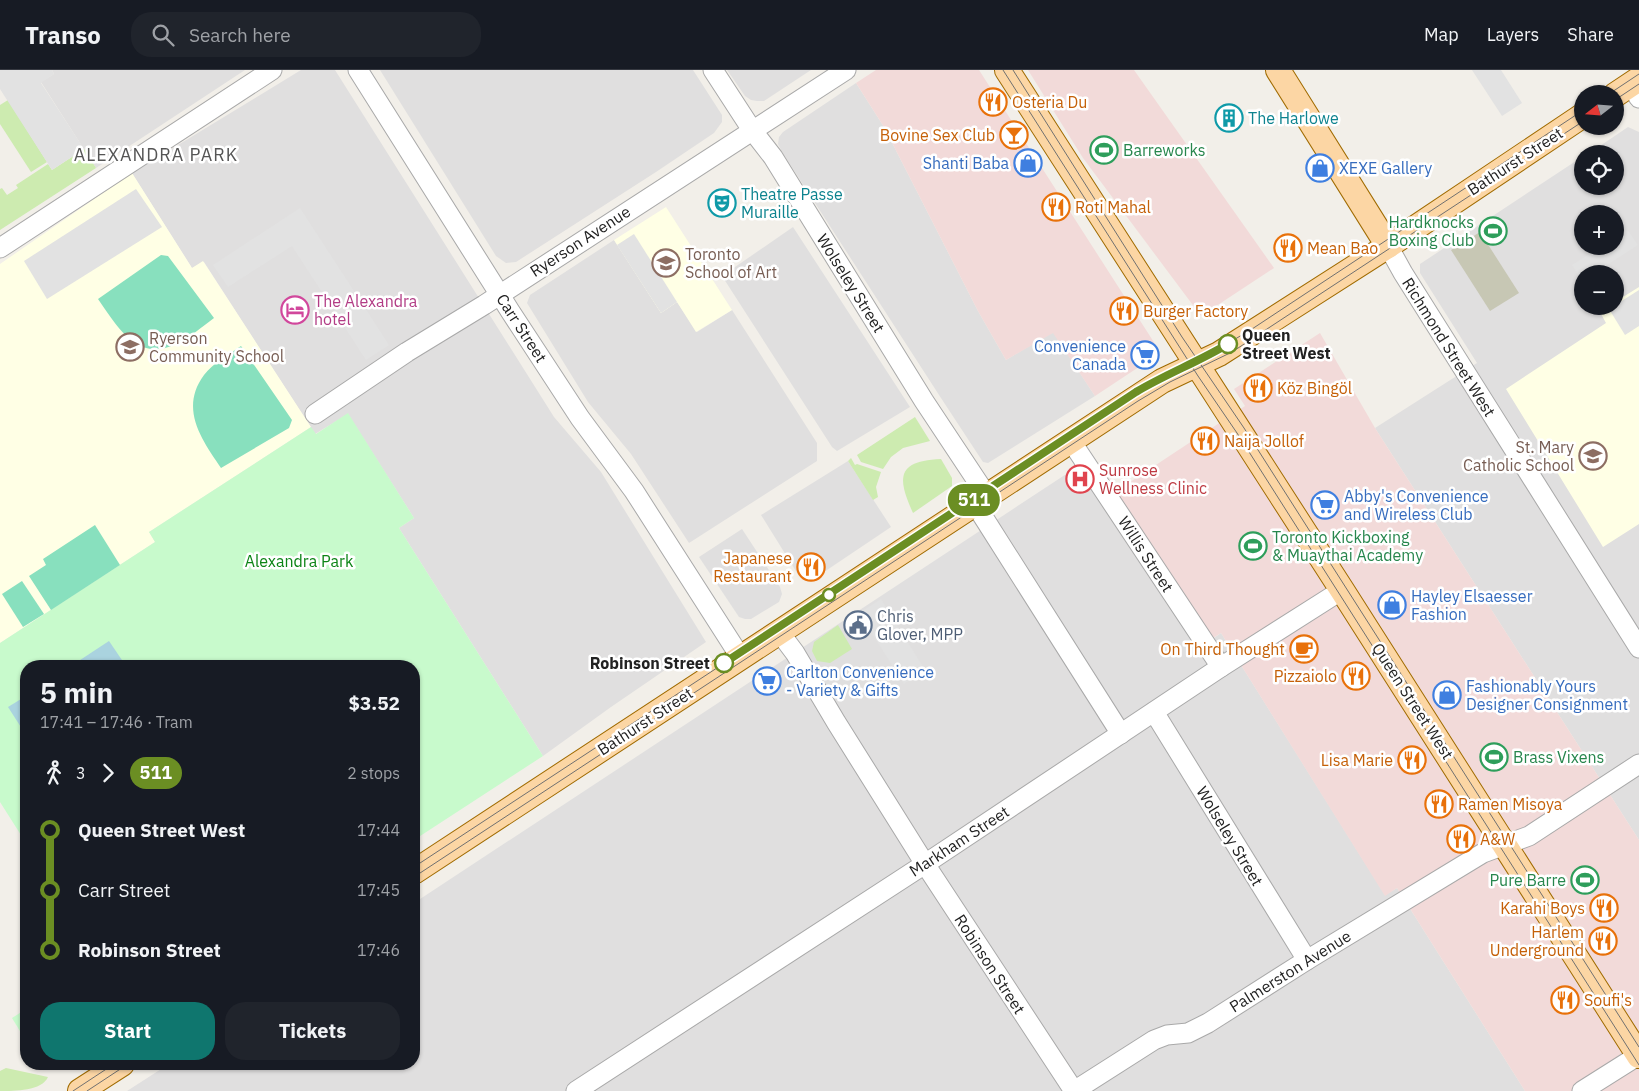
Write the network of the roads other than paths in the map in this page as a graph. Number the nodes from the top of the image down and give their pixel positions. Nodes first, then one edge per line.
1 (272, 70) edge
2 (358, 70) edge
3 (713, 70) edge
4 (846, 70) edge
5 (1008, 70) edge
6 (1278, 70) edge
7 (1574, 121) edge
8 (752, 130) junction
9 (1388, 246) junction
10 (0, 248) edge
11 (499, 294) junction
12 (1196, 365) junction
13 (316, 414) dead end
14 (1071, 441) junction
15 (981, 500) junction
16 (1342, 590) junction
17 (780, 633) junction
18 (1639, 648) edge
19 (741, 658) junction
20 (1221, 668) junction
21 (1154, 712) junction
22 (1121, 734) junction
23 (1639, 764) edge
24 (1505, 846) junction
25 (925, 864) junction
26 (420, 868) edge
27 (1307, 960) junction
28 (1639, 1056) edge
29 (113, 1070) edge
30 (80, 1091) edge
31 (576, 1091) edge
32 (1074, 1091) edge
33 (1582, 1091) edge

1 - 10 street
2 - 11 street, Carr Street
3 - 8 street, Wolseley Street
4 - 8 street, Ryerson Avenue
5 - 12 main road, Queen Street West
6 - 9 main road, Richmond Street West
7 - 9 main road, Bathurst Street
8 - 11 street, Ryerson Avenue
8 - 15 street, Wolseley Street
9 - 12 main road, Bathurst Street
9 - 18 street, Richmond Street West
11 - 13 street, Ryerson Avenue
11 - 19 street, Carr Street
12 - 14 main road, Bathurst Street
12 - 16 main road, Queen Street West
14 - 15 main road, Bathurst Street
14 - 20 street, Willis Street
15 - 17 main road, Bathurst Street
15 - 22 street, Wolseley Street
16 - 20 street, Markham Street
16 - 24 main road, Queen Street West
17 - 19 main road, Bathurst Street
17 - 25 street, Robinson Street
19 - 26 main road, Bathurst Street
20 - 21 street, Markham Street
21 - 22 street, Markham Street
21 - 27 street, Wolseley Street
22 - 25 street, Markham Street
23 - 24 street, Palmerston Avenue
24 - 27 street, Palmerston Avenue
24 - 28 main road, Queen Street West
25 - 31 street, Markham Street
25 - 32 street, Robinson Street
27 - 32 street, Palmerston Avenue
28 - 33 street
29 - 30 main road

